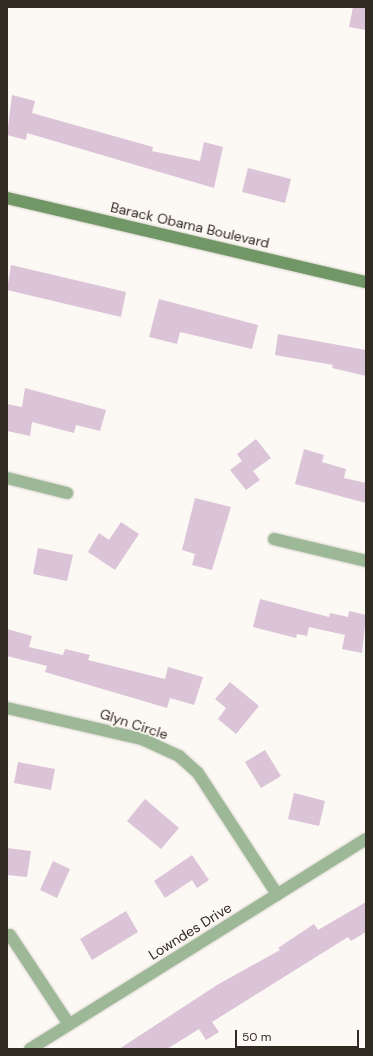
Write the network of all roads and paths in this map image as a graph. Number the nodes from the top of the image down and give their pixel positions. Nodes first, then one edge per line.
1 (7, 198) edge
2 (366, 282) edge
3 (7, 478) edge
4 (67, 493) dead end
5 (274, 539) dead end
6 (366, 561) edge
7 (7, 708) edge
8 (366, 839) edge
9 (277, 894) junction
10 (10, 935) dead end
11 (68, 1023) junction
12 (30, 1049) edge

1 - 2 main road, Barack Obama Boulevard
3 - 4 street
5 - 6 street
7 - 9 street, Glyn Circle
8 - 9 street, Lowndes Drive
9 - 11 street, Lowndes Drive
10 - 11 street
11 - 12 street, Lowndes Drive

